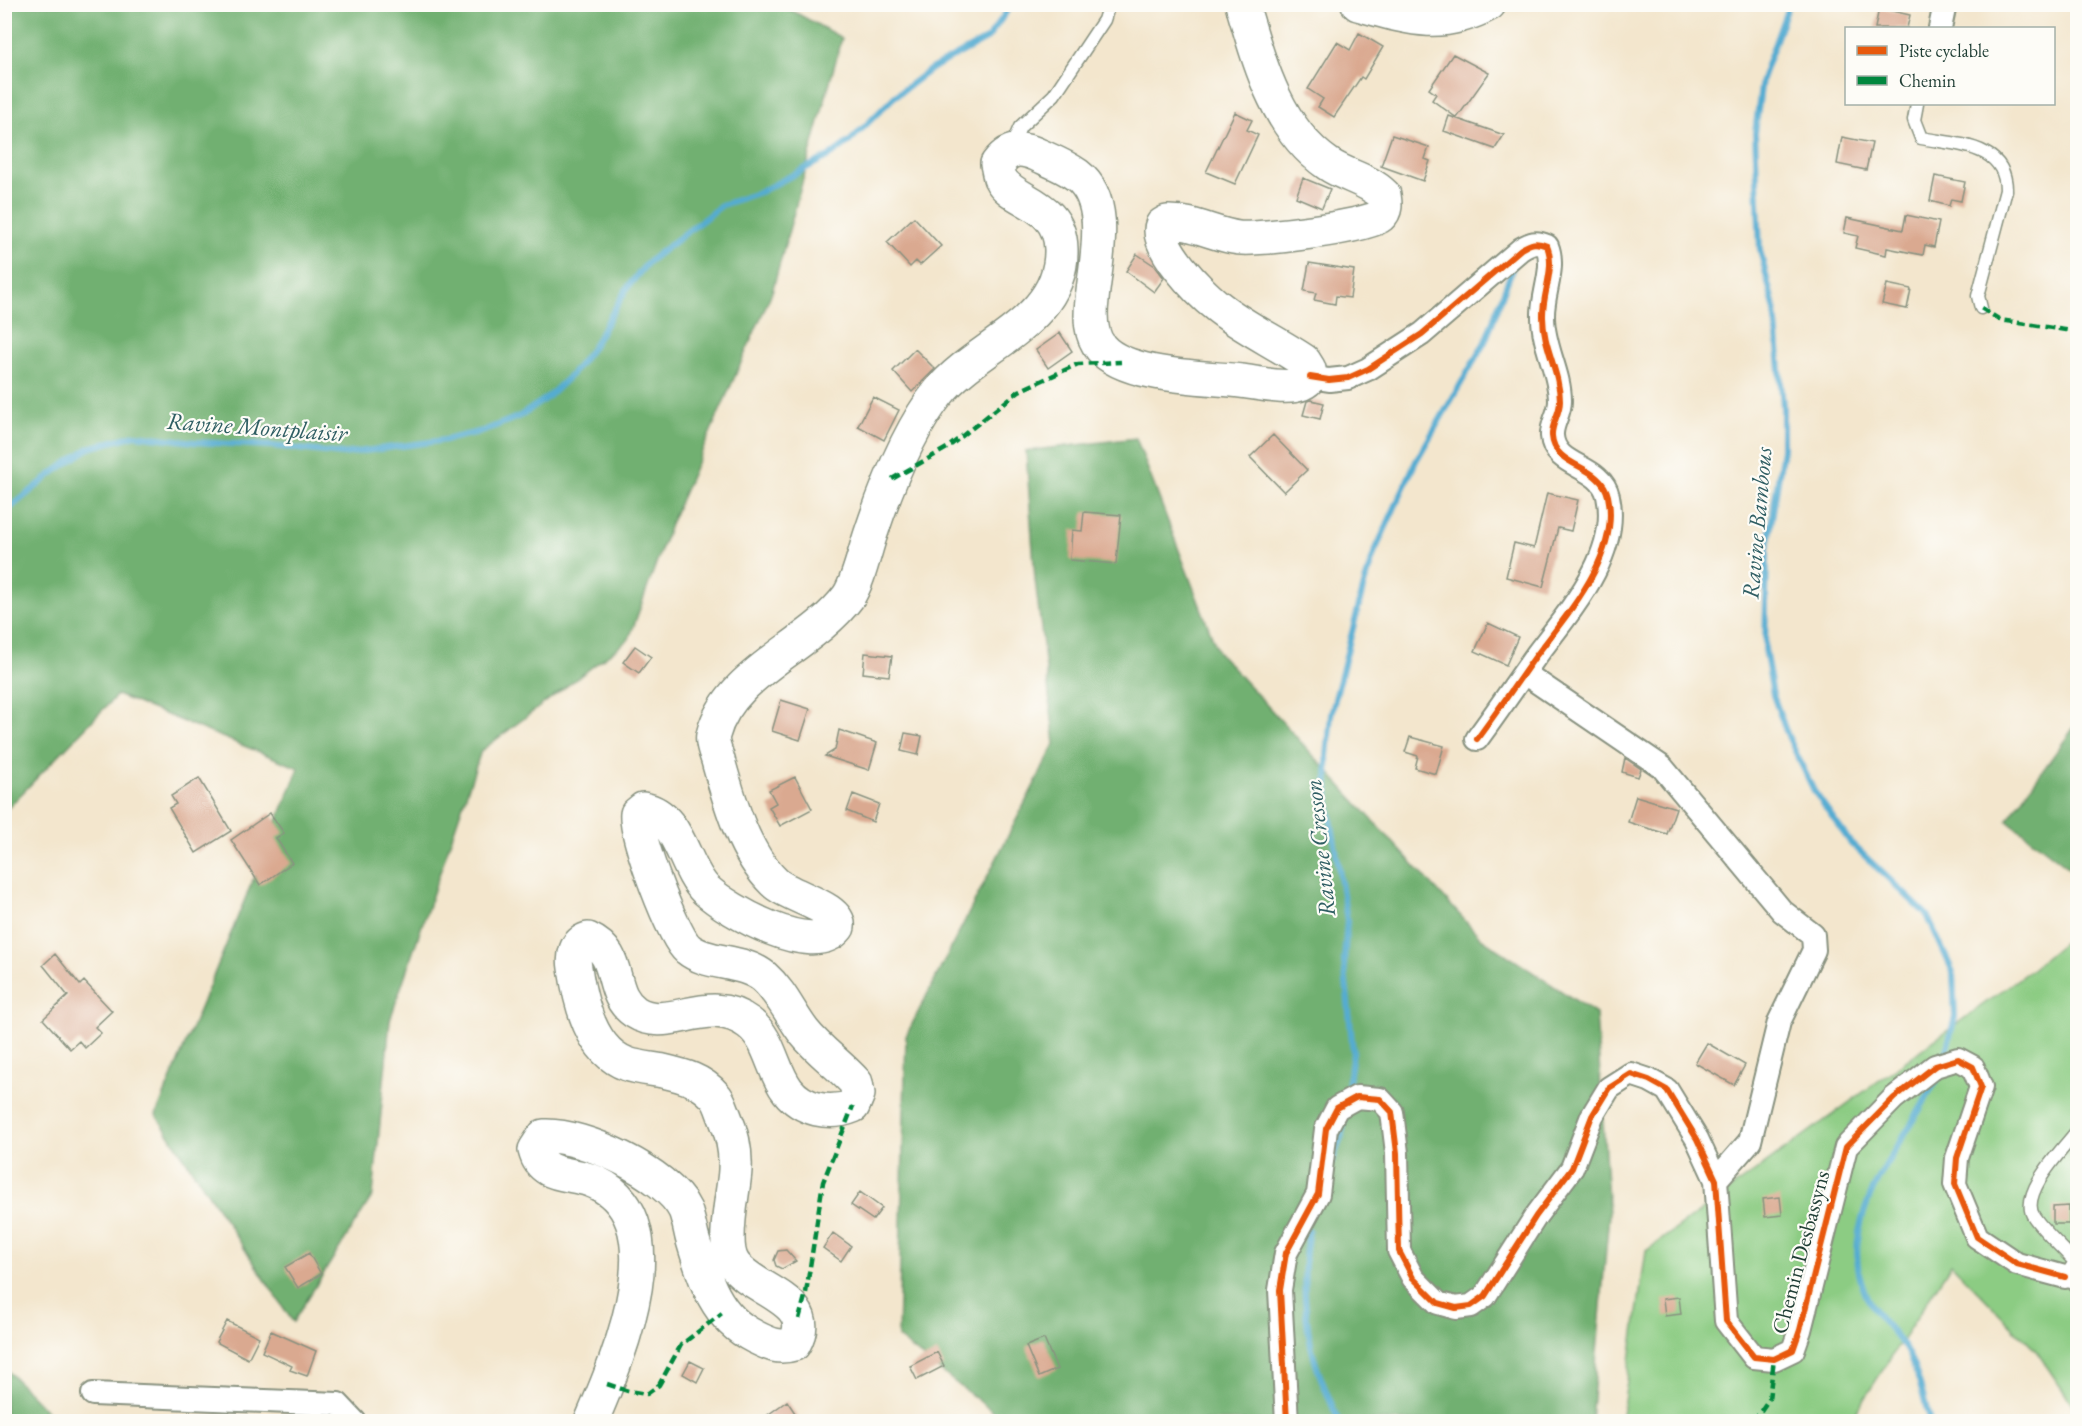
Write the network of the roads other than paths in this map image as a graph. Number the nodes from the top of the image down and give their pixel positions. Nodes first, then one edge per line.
1 (1109, 4) edge
2 (1242, 4) edge
3 (1358, 4) edge
4 (1489, 4) edge
5 (1946, 4) edge
6 (1940, 27) edge
7 (1917, 105) edge
8 (1017, 149) junction
9 (1981, 308) dead end
10 (1310, 377) junction
11 (1524, 674) junction
12 (1477, 739) dead end
13 (2078, 1130) edge
14 (1716, 1179) junction
15 (2071, 1283) edge
16 (93, 1394) dead end
17 (355, 1422) edge
18 (591, 1422) edge
19 (1287, 1422) edge

1 - 8 lane
2 - 10 main road
3 - 4 main road
5 - 6 street
7 - 9 lane
8 - 10 main road
8 - 18 main road
10 - 11 street
11 - 12 street
11 - 14 street
13 - 15 lane
14 - 15 street, Chemin Desbassyns
14 - 19 street, Chemin Desbassyns
16 - 17 street

